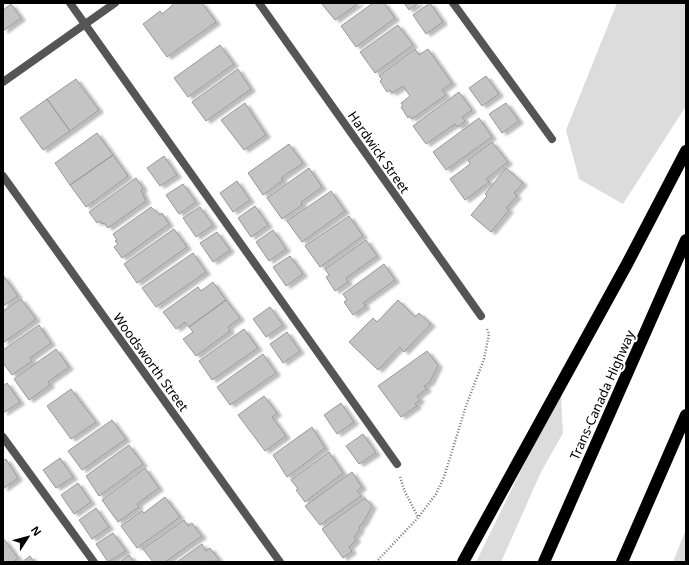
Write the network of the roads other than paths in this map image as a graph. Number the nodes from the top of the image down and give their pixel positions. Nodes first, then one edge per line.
1 (70, 3) edge
2 (115, 3) edge
3 (258, 3) edge
4 (453, 3) edge
5 (85, 24) junction
6 (3, 82) edge
7 (552, 139) dead end
8 (686, 151) edge
9 (3, 176) edge
10 (686, 240) edge
11 (481, 316) road end
12 (686, 415) edge
13 (3, 437) edge
14 (397, 464) road end
15 (94, 562) edge
16 (280, 562) edge
17 (463, 562) edge
18 (544, 562) edge
19 (622, 562) edge

1 - 5 street
2 - 5 street
3 - 11 street, Hardwick Street
4 - 7 street
5 - 6 street
5 - 14 street
8 - 17 highway
9 - 16 street, Woodsworth Street
10 - 18 highway, Trans-Canada Highway
12 - 19 highway
13 - 15 street

